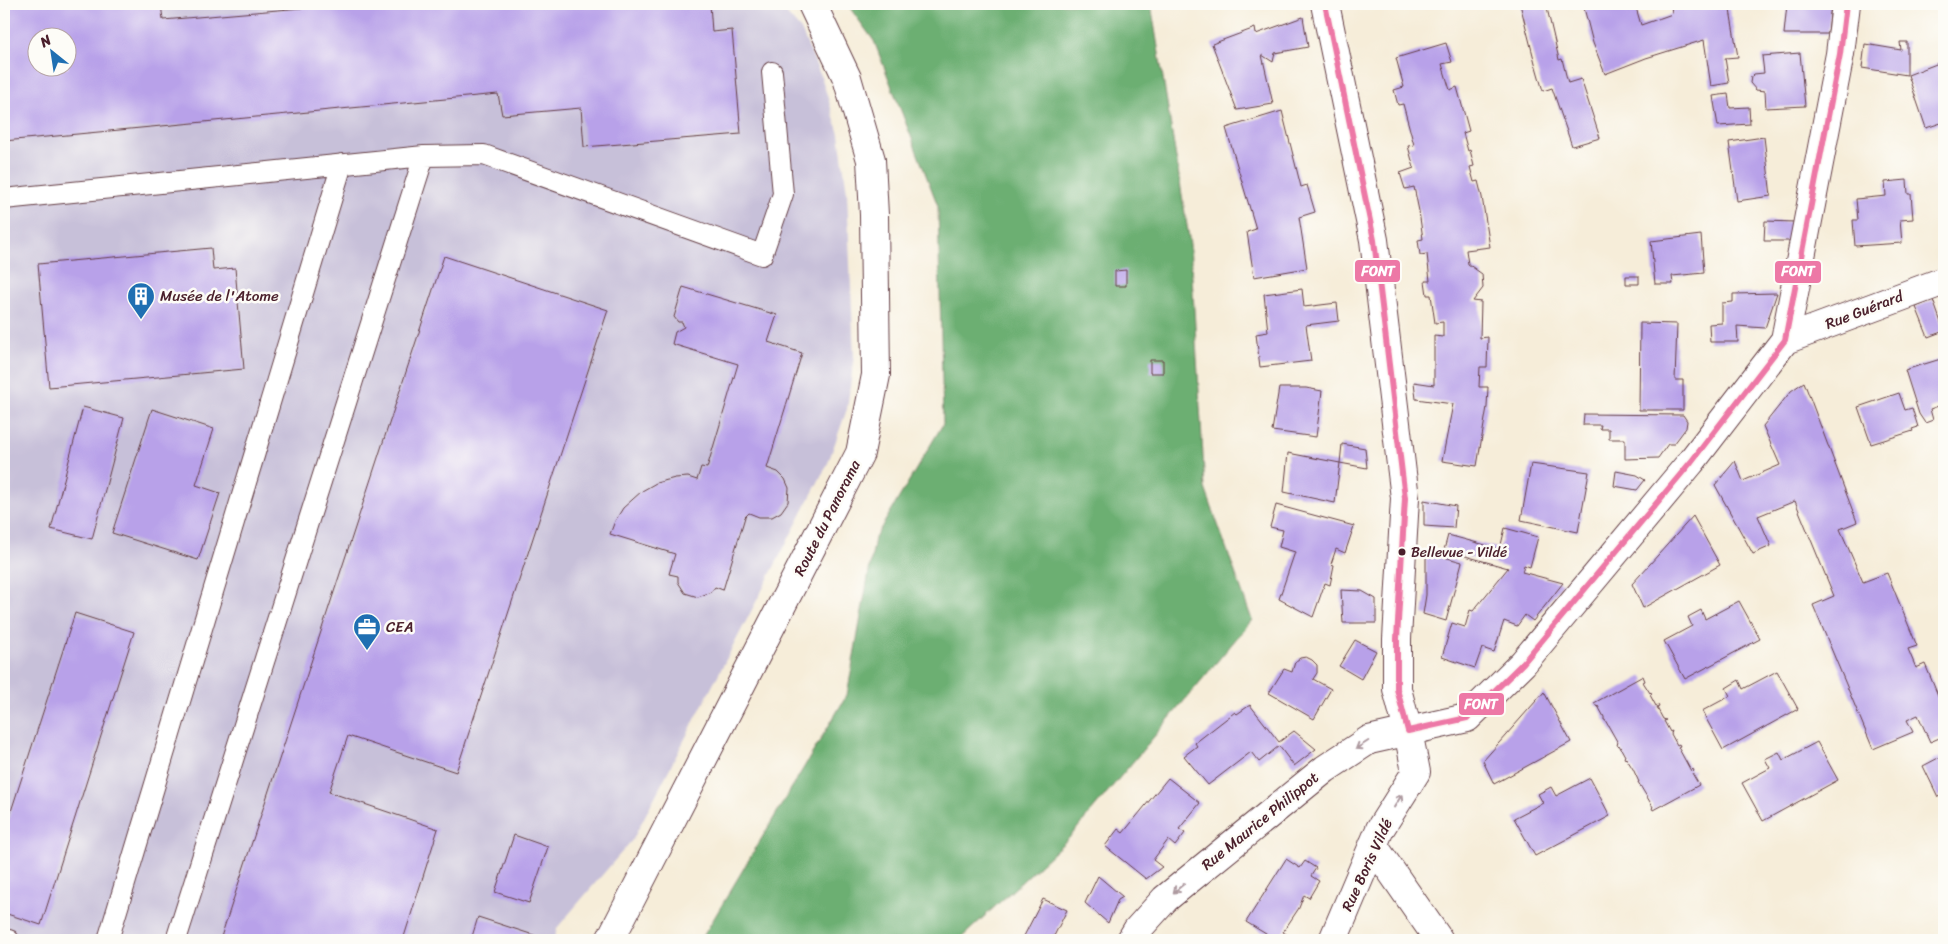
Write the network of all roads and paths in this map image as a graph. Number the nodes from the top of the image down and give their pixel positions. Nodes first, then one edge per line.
1 (812, 4) edge
2 (1325, 4) edge
3 (1846, 4) edge
4 (772, 72) dead end
5 (424, 156) junction
6 (342, 164) junction
7 (4, 199) edge
8 (1944, 280) edge
9 (1785, 340) junction
10 (1408, 731) junction
11 (1373, 845) junction
12 (4, 939) edge
13 (9, 940) edge
14 (108, 940) edge
15 (176, 940) edge
16 (610, 940) edge
17 (1131, 940) edge
18 (1333, 940) edge
19 (1439, 940) edge

1 - 16 street, Route du Panorama
2 - 10 street, Rue Boris Vildé
3 - 9 street
4 - 5 lane
5 - 6 lane
5 - 15 lane
6 - 7 lane
6 - 14 lane
8 - 9 street, Rue Guérard
9 - 10 street
11 -> 10 street, Rue Boris Vildé
10 -> 17 street, Rue Maurice Philippot
11 - 18 street, Rue Boris Vildé
11 - 19 street
12 - 13 lane

